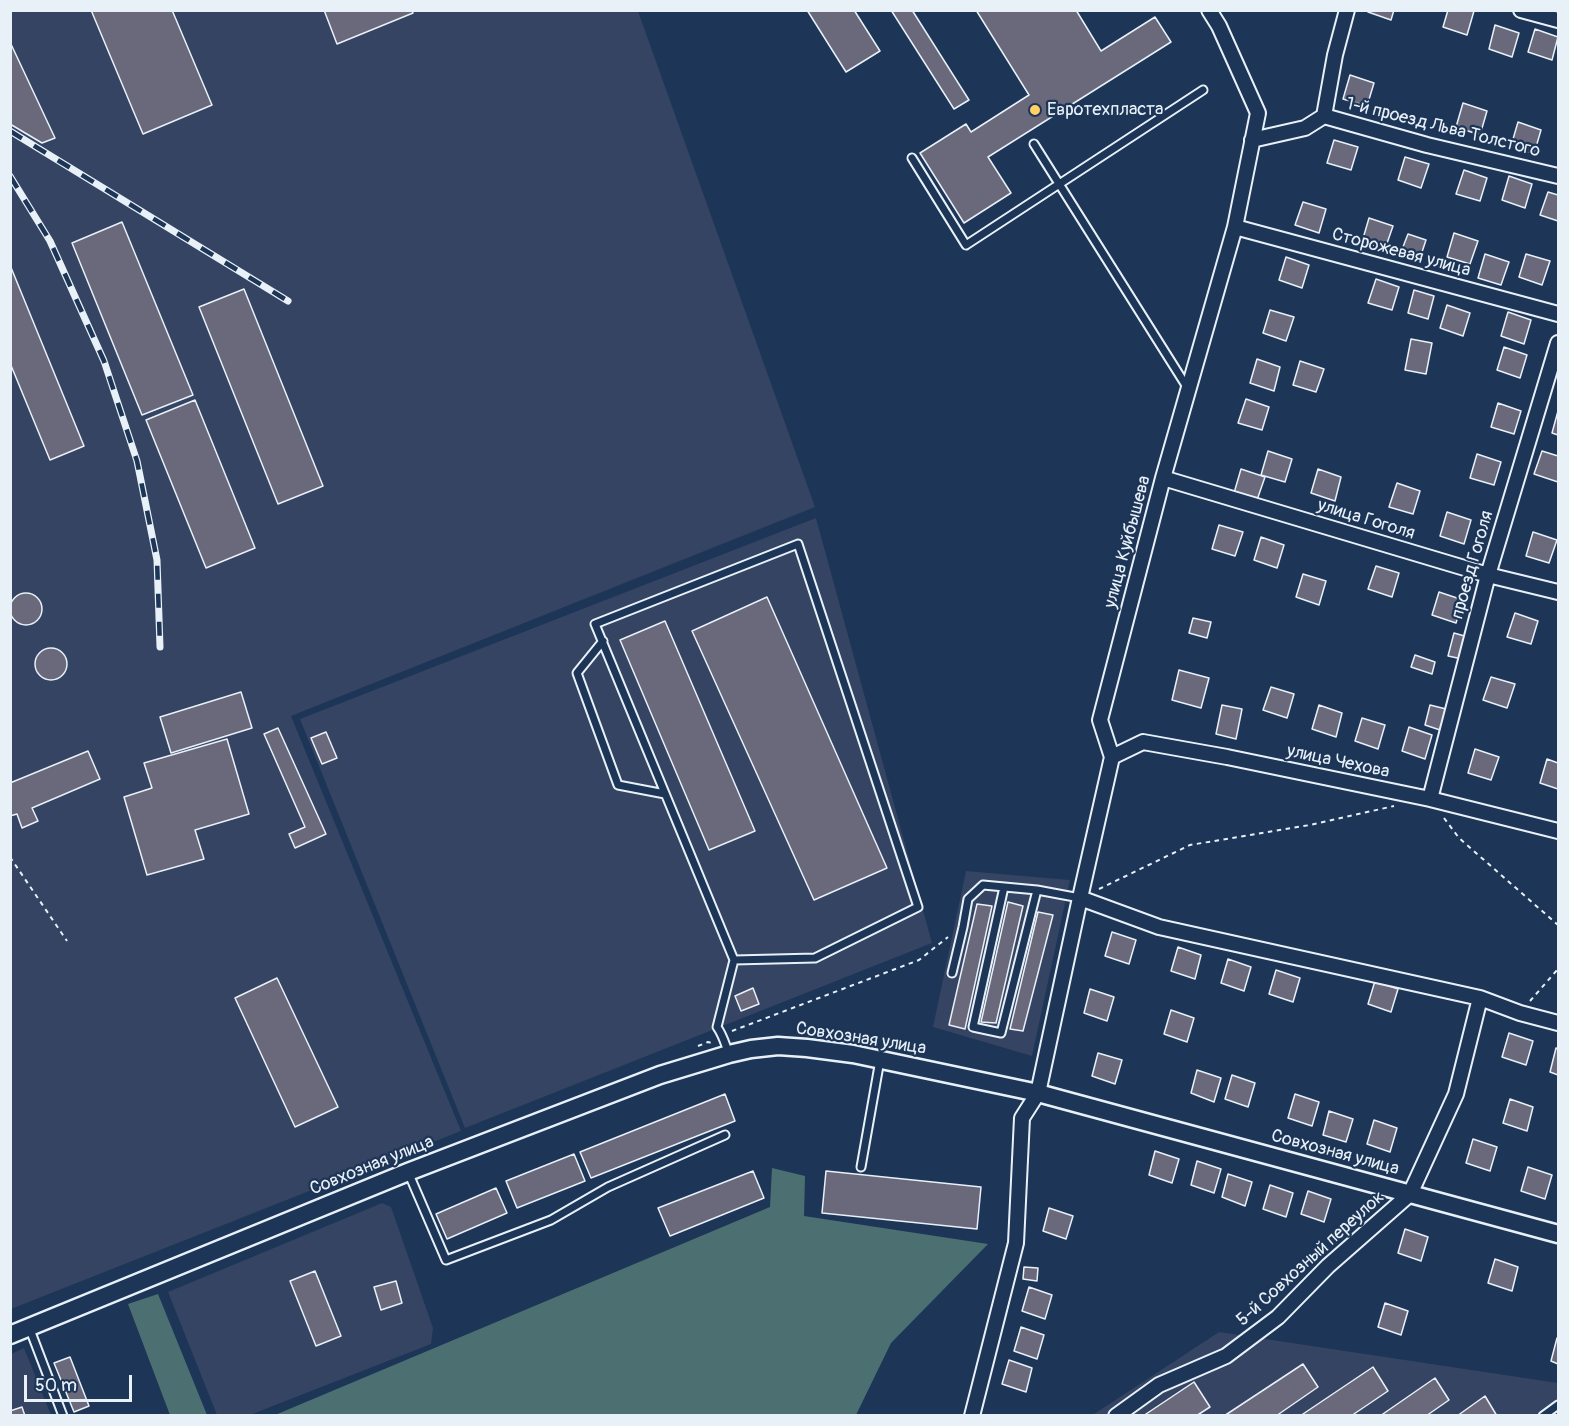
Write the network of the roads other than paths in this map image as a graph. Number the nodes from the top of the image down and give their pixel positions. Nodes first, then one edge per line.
1 (1209, 10) edge
2 (1347, 10) edge
3 (1521, 10) edge
4 (1558, 20) edge
5 (1203, 90) dead end
6 (1324, 116) junction
7 (1252, 140) junction
8 (1034, 144) dead end
9 (912, 158) dead end
10 (1558, 176) edge
11 (1058, 184) junction
12 (1235, 226) junction
13 (1558, 314) edge
14 (1558, 343) edge
15 (1189, 389) junction
16 (1163, 478) junction
17 (1488, 575) junction
18 (1558, 592) edge
19 (603, 641) junction
20 (1112, 757) junction
21 (665, 794) junction
22 (1430, 799) junction
23 (1558, 831) edge
24 (1004, 887) junction
25 (1037, 890) junction
26 (1080, 898) junction
27 (734, 960) junction
28 (952, 973) dead end
29 (1480, 998) junction
30 (1558, 1023) edge
31 (729, 1054) junction
32 (880, 1060) junction
33 (1038, 1093) junction
34 (725, 1135) dead end
35 (861, 1167) dead end
36 (408, 1172) junction
37 (1410, 1194) junction
38 (1558, 1234) edge
39 (29, 1327) junction
40 (10, 1335) edge
41 (1558, 1405) edge
42 (63, 1416) edge
43 (972, 1416) edge
44 (1116, 1416) edge
45 (1544, 1416) edge

1 - 7 street, улица Куйбышева
2 - 6 street
3 - 4 street
5 - 11 lane
6 - 7 street, 1-й проезд Льва Толстого
6 - 10 street, 1-й проезд Льва Толстого
7 - 12 street, улица Куйбышева
8 - 11 lane
9 - 11 lane
11 - 15 lane
12 - 13 street, Сторожевая улица
12 - 15 street, улица Куйбышева
14 - 17 street, проезд Гоголя
15 - 16 street, улица Куйбышева
16 - 17 street, улица Гоголя
16 - 20 street, улица Куйбышева
17 - 18 street, улица Гоголя
17 - 22 street, проезд Гоголя
19 - 21 lane
19 - 21 lane
19 - 27 lane
20 - 22 street, улица Чехова
20 - 26 street
21 - 27 lane
22 - 23 street, улица Чехова
24 - 25 lane
24 - 25 lane
24 - 28 lane
25 - 26 lane
26 - 29 street
26 - 33 street
27 - 31 lane
29 - 30 street
29 - 37 street, 5-й Совхозный переулок
31 - 32 street, Совхозная улица
31 - 36 street, Совхозная улица
32 - 33 street, Совхозная улица
32 - 35 lane
33 - 37 street, Совхозная улица
33 - 43 street
34 - 36 lane
36 - 39 street, Совхозная улица
37 - 38 street, Совхозная улица
37 - 44 street, 5-й Совхозный переулок
39 - 40 street, Совхозная улица
39 - 42 lane
41 - 45 lane

